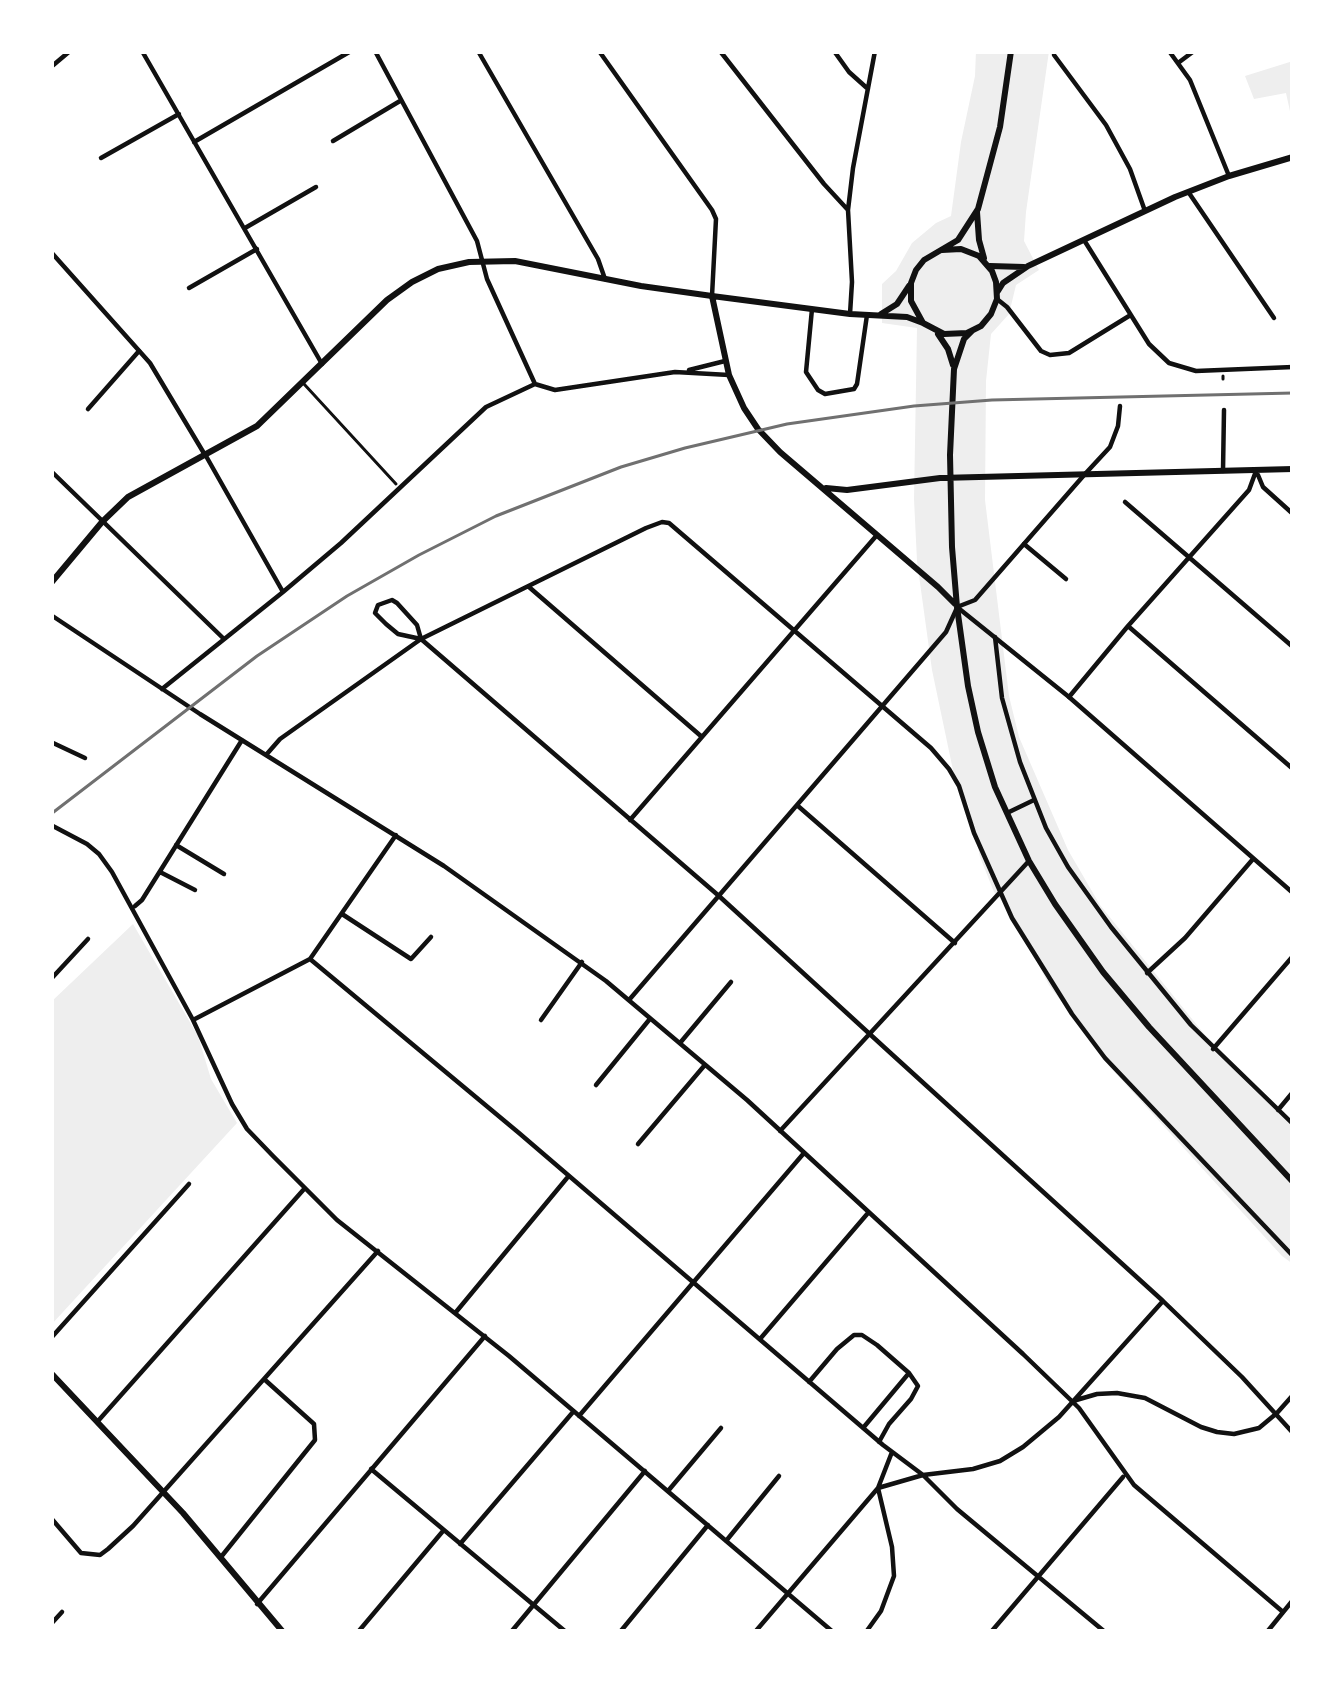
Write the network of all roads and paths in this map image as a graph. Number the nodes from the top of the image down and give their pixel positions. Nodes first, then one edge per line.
1 (70, 51) edge
2 (142, 51) edge
3 (351, 51) edge
4 (375, 51) edge
5 (478, 51) edge
6 (599, 51) edge
7 (721, 51) edge
8 (834, 51) edge
9 (874, 51) edge
10 (1011, 51) edge
11 (1169, 51) edge
12 (1194, 51) edge
13 (1054, 55) dead end
14 (1178, 63) junction
15 (51, 67) edge
16 (868, 89) junction
17 (401, 101) junction
18 (178, 114) junction
19 (333, 141) dead end
20 (194, 142) junction
21 (101, 158) dead end
22 (1291, 161) edge
23 (1229, 176) junction
24 (316, 187) dead end
25 (1189, 192) junction
26 (978, 209) junction
27 (848, 210) junction
28 (1145, 211) junction
29 (245, 228) junction
30 (1084, 240) junction
31 (257, 249) junction
32 (942, 250) junction
33 (51, 253) edge
34 (482, 260) junction
35 (987, 265) junction
36 (1028, 266) junction
37 (605, 279) junction
38 (911, 283) junction
39 (189, 288) dead end
40 (712, 296) junction
41 (997, 296) junction
42 (812, 309) junction
43 (850, 314) junction
44 (867, 315) junction
45 (877, 315) junction
46 (1130, 315) junction
47 (1274, 318) dead end
48 (923, 323) junction
49 (934, 330) junction
50 (972, 331) junction
51 (139, 351) junction
52 (725, 361) junction
53 (322, 364) junction
54 (1293, 367) edge
55 (954, 369) junction
56 (684, 371) junction
57 (729, 375) junction
58 (303, 383) junction
59 (535, 384) junction
60 (1120, 406) dead end
61 (1224, 407) dead end
62 (88, 409) dead end
63 (205, 455) junction
64 (1293, 469) edge
65 (1256, 470) junction
66 (51, 471) edge
67 (1223, 471) junction
68 (1085, 474) junction
69 (950, 478) junction
70 (396, 484) dead end
71 (823, 487) junction
72 (1125, 502) dead end
73 (1293, 514) edge
74 (102, 522) junction
75 (877, 535) junction
76 (1024, 544) junction
77 (1191, 557) junction
78 (1066, 579) dead end
79 (51, 583) edge
80 (529, 587) junction
81 (284, 592) junction
82 (957, 607) junction
83 (51, 615) edge
84 (1128, 626) junction
85 (795, 632) junction
86 (995, 637) junction
87 (224, 639) junction
88 (421, 639) junction
89 (1293, 647) edge
90 (162, 689) junction
91 (1069, 697) junction
92 (882, 707) junction
93 (702, 737) junction
94 (242, 740) junction
95 (51, 742) edge
96 (266, 755) junction
97 (85, 758) dead end
98 (1293, 770) edge
99 (1034, 800) junction
100 (798, 806) junction
101 (1006, 813) junction
102 (630, 820) junction
103 (51, 825) edge
104 (396, 836) junction
105 (176, 845) junction
106 (1252, 860) junction
107 (1029, 861) junction
108 (160, 872) junction
109 (224, 874) dead end
110 (195, 890) dead end
111 (1293, 893) edge
112 (1001, 894) junction
113 (718, 896) junction
114 (133, 908) junction
115 (342, 914) junction
116 (431, 937) dead end
117 (88, 939) dead end
118 (955, 943) junction
119 (1293, 956) edge
120 (310, 959) junction
121 (582, 962) junction
122 (1148, 974) junction
123 (51, 979) edge
124 (731, 982) dead end
125 (628, 1000) junction
126 (650, 1018) junction
127 (193, 1020) junction
128 (541, 1020) dead end
129 (869, 1034) junction
130 (680, 1043) junction
131 (1213, 1049) junction
132 (705, 1065) junction
133 (596, 1085) dead end
134 (1293, 1092) edge
135 (1278, 1110) junction
136 (1293, 1124) edge
137 (780, 1131) junction
138 (638, 1144) dead end
139 (804, 1154) junction
140 (568, 1177) junction
141 (1293, 1182) edge
142 (189, 1184) dead end
143 (305, 1188) junction
144 (868, 1213) junction
145 (378, 1251) junction
146 (1293, 1256) edge
147 (693, 1283) junction
148 (1163, 1301) junction
149 (456, 1312) junction
150 (485, 1336) junction
151 (51, 1339) edge
152 (760, 1339) junction
153 (51, 1373) edge
154 (909, 1373) junction
155 (264, 1379) junction
156 (809, 1382) junction
157 (1293, 1395) edge
158 (1072, 1401) junction
159 (1277, 1413) junction
160 (576, 1414) junction
161 (98, 1421) junction
162 (721, 1428) dead end
163 (863, 1428) junction
164 (1293, 1433) edge
165 (879, 1442) junction
166 (892, 1452) junction
167 (371, 1469) junction
168 (645, 1471) junction
169 (923, 1475) junction
170 (1125, 1475) junction
171 (778, 1476) dead end
172 (878, 1488) junction
173 (163, 1490) junction
174 (668, 1491) junction
175 (51, 1518) edge
176 (708, 1525) junction
177 (443, 1530) junction
178 (726, 1540) junction
179 (460, 1544) junction
180 (221, 1558) junction
181 (1040, 1576) junction
182 (788, 1593) junction
183 (1293, 1600) edge
184 (256, 1604) junction
185 (535, 1605) junction
186 (62, 1612) dead end
187 (1283, 1612) junction
188 (51, 1624) edge
189 (283, 1632) edge
190 (358, 1632) edge
191 (511, 1632) edge
192 (566, 1632) edge
193 (620, 1632) edge
194 (755, 1632) edge
195 (833, 1632) edge
196 (866, 1632) edge
197 (991, 1632) edge
198 (1105, 1632) edge
199 (1267, 1632) edge

1 - 15 street
2 - 18 street
3 - 20 street
4 - 17 street
5 - 37 street
6 - 40 street
7 - 27 street
8 - 16 street
9 - 16 street
10 - 26 main road
11 - 14 street
12 - 14 street
13 - 28 street
14 - 23 street
16 - 27 street
17 - 19 street
17 - 34 street
18 - 20 street
18 - 21 street
20 - 29 street
22 - 23 main road
23 - 25 main road
24 - 29 street
25 - 28 main road
25 - 47 street
26 - 32 main road
26 - 35 main road
27 - 43 street
28 - 30 main road
29 - 31 street
30 - 36 main road
30 - 46 street
31 - 39 street
31 - 53 street
32 - 35 main road
32 - 38 main road
33 - 51 street
34 - 37 main road
34 - 53 main road
34 - 59 street
35 - 36 main road
35 - 41 main road
36 - 41 main road
37 - 40 main road
38 - 45 main road
38 - 48 main road
40 - 42 main road
40 - 52 main road
41 - 46 street
41 - 50 main road
42 - 43 main road
42 - 44 street
43 - 44 main road
44 - 45 main road
45 - 48 main road
46 - 54 street
48 - 49 main road
49 - 50 main road
49 - 55 main road
50 - 55 main road
51 - 62 street
51 - 63 street
52 - 56 street
52 - 57 main road
53 - 58 main road
55 - 69 main road
56 - 57 street
56 - 59 street
57 - 71 main road
58 - 63 main road
58 - 70 street
59 - 81 street
60 - 68 street
61 - 67 street
63 - 74 main road
63 - 81 street
64 - 65 main road
65 - 67 main road
65 - 73 street
65 - 77 street
66 - 74 street
67 - 68 main road
68 - 69 main road
68 - 76 street
69 - 71 main road
69 - 82 main road
71 - 75 main road
72 - 77 street
74 - 79 main road
74 - 87 street
75 - 82 main road
75 - 85 street
76 - 78 street
76 - 82 street
77 - 84 street
77 - 89 street
80 - 85 street
80 - 88 street
80 - 93 street
81 - 87 street
82 - 86 street
82 - 92 street
82 - 101 main road
83 - 90 street
84 - 91 street
84 - 98 street
85 - 92 street
85 - 93 street
86 - 91 street
86 - 99 street
87 - 90 street
88 - 88 street
88 - 96 street
88 - 102 street
90 - 94 street
91 - 106 street
92 - 100 street
92 - 112 street
93 - 102 street
94 - 96 street
94 - 105 street
95 - 97 street
96 - 104 street
99 - 101 street
99 - 122 street
100 - 113 street
100 - 118 street
101 - 107 main road
102 - 113 street
103 - 114 street
104 - 115 street
104 - 121 street
105 - 108 street
105 - 109 street
106 - 111 street
106 - 122 street
107 - 112 street
107 - 141 main road
108 - 110 street
108 - 114 street
112 - 118 street
112 - 146 street
113 - 125 street
113 - 129 street
114 - 127 street
115 - 116 street
115 - 120 street
117 - 123 street
118 - 129 street
119 - 131 street
120 - 127 street
120 - 140 street
121 - 125 street
121 - 128 street
122 - 131 street
124 - 130 street
125 - 126 street
126 - 130 street
126 - 133 street
127 - 143 street
129 - 137 street
129 - 148 street
130 - 132 street
131 - 135 street
132 - 137 street
132 - 138 street
134 - 135 street
135 - 136 street
137 - 139 street
139 - 144 street
139 - 147 street
140 - 147 street
140 - 149 street
142 - 151 street
143 - 145 street
143 - 161 street
144 - 152 street
144 - 158 street
145 - 149 street
145 - 155 street
147 - 152 street
147 - 160 street
148 - 158 street
148 - 159 street
149 - 150 street
150 - 160 street
150 - 167 street
152 - 156 street
153 - 161 main road
154 - 156 street
154 - 163 street
154 - 165 street
155 - 173 street
155 - 180 street
156 - 163 street
157 - 159 street
158 - 159 street
158 - 169 street
158 - 170 street
159 - 164 street
160 - 168 street
160 - 179 street
161 - 173 main road
162 - 174 street
163 - 165 street
165 - 166 street
166 - 169 street
166 - 172 street
167 - 177 street
167 - 184 street
168 - 174 street
168 - 185 street
169 - 172 street
169 - 181 street
170 - 181 street
170 - 187 street
171 - 178 street
172 - 182 street
172 - 196 street
173 - 175 street
173 - 180 main road
174 - 176 street
176 - 178 street
176 - 193 street
177 - 179 street
177 - 190 street
178 - 182 street
179 - 185 street
180 - 184 main road
181 - 197 street
181 - 198 street
182 - 194 street
182 - 195 street
183 - 187 street
184 - 189 main road
185 - 191 street
185 - 192 street
186 - 188 street
187 - 199 street

